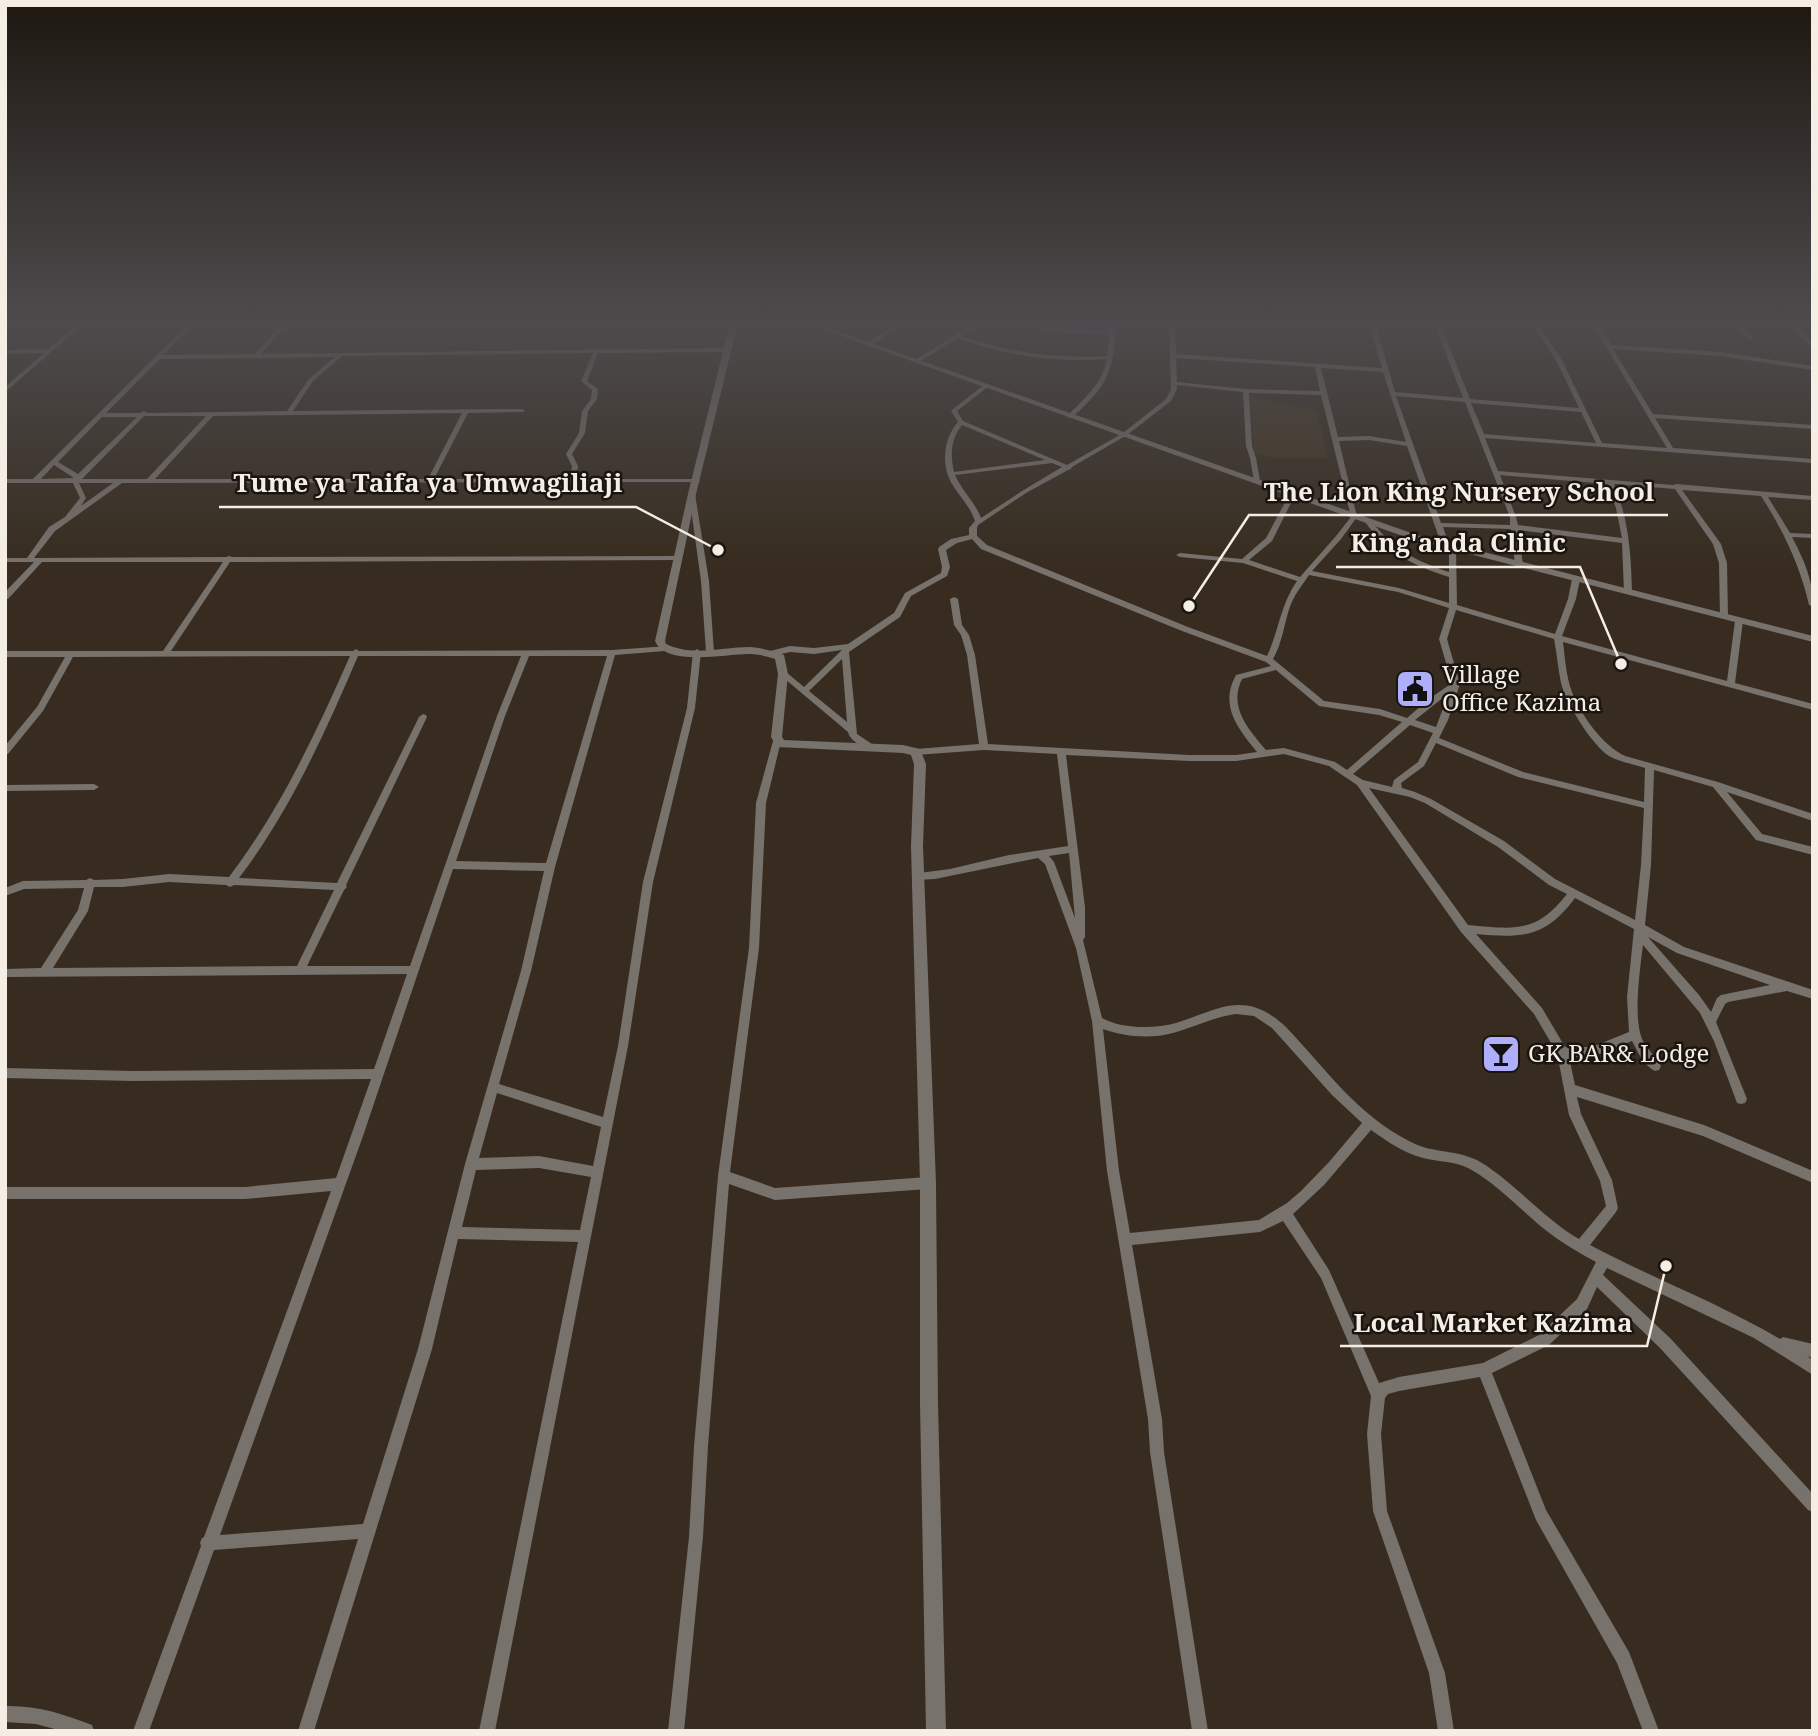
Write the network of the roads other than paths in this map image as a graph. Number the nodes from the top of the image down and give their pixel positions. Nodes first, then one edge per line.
1 (111, 404) edge
2 (295, 404) edge
3 (590, 404) edge
4 (715, 404) edge
5 (963, 404) edge
6 (1038, 404) edge
7 (1082, 404) edge
8 (1165, 404) edge
9 (1247, 404) edge
10 (1326, 404) edge
11 (1396, 404) edge
12 (1471, 404) edge
13 (1510, 404) edge
14 (1578, 404) edge
15 (1645, 404) edge
16 (522, 411) dead end
17 (1581, 411) junction
18 (466, 412) junction
19 (144, 413) junction
20 (212, 413) junction
21 (289, 413) junction
22 (100, 415) junction
23 (1652, 415) junction
24 (1070, 416) junction
25 (961, 422) junction
26 (1813, 427) edge
27 (1125, 434) junction
28 (1483, 436) junction
29 (1335, 439) junction
30 (1410, 445) junction
31 (1600, 445) junction
32 (1671, 450) junction
33 (1053, 461) junction
34 (1813, 461) edge
35 (54, 463) junction
36 (1069, 468) junction
37 (1495, 473) junction
38 (950, 474) junction
39 (431, 479) junction
40 (573, 479) junction
41 (77, 480) junction
42 (121, 480) junction
43 (150, 480) junction
44 (5, 481) edge
45 (35, 481) junction
46 (96, 481) junction
47 (697, 481) junction
48 (1257, 481) junction
49 (1609, 481) junction
50 (1676, 486) junction
51 (103, 494) junction
52 (692, 494) junction
53 (1763, 494) junction
54 (1292, 495) junction
55 (1813, 498) edge
56 (68, 517) junction
57 (1354, 517) junction
58 (1368, 522) junction
59 (979, 523) junction
60 (1438, 525) junction
61 (1514, 527) junction
62 (1790, 535) junction
63 (973, 536) junction
64 (1813, 537) edge
65 (1627, 541) junction
66 (1450, 548) junction
67 (1180, 555) dead end
68 (229, 558) junction
69 (677, 558) junction
70 (5, 560) edge
71 (29, 560) junction
72 (40, 560) junction
73 (1244, 561) junction
74 (1519, 565) junction
75 (1451, 575) junction
76 (1306, 577) junction
77 (1576, 579) junction
78 (1628, 592) junction
79 (1812, 595) edge
80 (5, 597) edge
81 (954, 599) dead end
82 (1813, 605) edge
83 (1453, 607) junction
84 (1724, 617) junction
85 (1739, 621) junction
86 (1564, 624) junction
87 (1558, 637) junction
88 (1813, 639) edge
89 (1585, 646) junction
90 (665, 648) junction
91 (847, 648) junction
92 (356, 652) junction
93 (704, 652) junction
94 (166, 653) junction
95 (526, 653) junction
96 (612, 653) junction
97 (773, 653) junction
98 (5, 654) edge
99 (70, 654) junction
100 (1269, 660) junction
101 (1278, 667) junction
102 (783, 674) junction
103 (1456, 684) junction
104 (1731, 684) junction
105 (805, 691) junction
106 (1813, 707) edge
107 (423, 717) dead end
108 (1410, 722) junction
109 (852, 731) junction
110 (1436, 735) junction
111 (777, 741) junction
112 (869, 746) junction
113 (984, 747) junction
114 (1061, 751) junction
115 (5, 752) edge
116 (916, 752) junction
117 (1264, 754) junction
118 (1650, 766) junction
119 (1349, 773) junction
120 (1360, 783) junction
121 (1715, 785) junction
122 (94, 787) dead end
123 (5, 788) edge
124 (1397, 791) junction
125 (1648, 806) junction
126 (1813, 818) edge
127 (1073, 849) junction
128 (1813, 851) edge
129 (1040, 854) junction
130 (451, 865) junction
131 (550, 867) junction
132 (919, 877) junction
133 (90, 882) junction
134 (230, 883) junction
135 (342, 887) junction
136 (5, 892) edge
137 (1572, 894) junction
138 (1465, 929) junction
139 (1639, 930) junction
140 (1494, 932) junction
141 (1081, 948) junction
142 (1482, 948) junction
143 (300, 970) junction
144 (413, 970) junction
145 (5, 973) edge
146 (44, 973) junction
147 (1787, 986) junction
148 (1813, 995) edge
149 (1097, 1021) junction
150 (1711, 1022) junction
151 (1635, 1035) junction
152 (1562, 1052) junction
153 (1655, 1066) dead end
154 (5, 1073) edge
155 (378, 1074) junction
156 (493, 1087) junction
157 (1569, 1089) junction
158 (1741, 1099) dead end
159 (1370, 1122) junction
160 (608, 1124) junction
161 (471, 1164) junction
162 (597, 1172) junction
163 (724, 1176) junction
164 (1813, 1177) edge
165 (928, 1183) junction
166 (339, 1184) junction
167 (5, 1193) edge
168 (1285, 1213) junction
169 (455, 1233) junction
170 (584, 1236) junction
171 (1124, 1240) junction
172 (1580, 1247) junction
173 (1604, 1260) junction
174 (1597, 1278) junction
175 (1779, 1343) junction
176 (1813, 1351) edge
177 (1813, 1368) edge
178 (1485, 1370) junction
179 (1378, 1396) junction
180 (1813, 1505) edge
181 (369, 1531) junction
182 (207, 1543) junction
183 (5, 1714) edge
184 (86, 1731) edge
185 (141, 1731) edge
186 (306, 1731) edge
187 (487, 1731) edge
188 (676, 1731) edge
189 (936, 1731) edge
190 (1200, 1731) edge
191 (1446, 1731) edge
192 (1651, 1731) edge

1 - 22 street
2 - 21 street
3 - 40 street
4 - 47 street
5 - 25 street
6 - 24 street
7 - 24 street
8 - 27 street
9 - 48 street
10 - 29 street
11 - 30 street
12 - 28 street
13 - 17 street
14 - 17 street
15 - 23 street
16 - 18 street
17 - 31 street
18 - 21 street
18 - 39 street
19 - 20 street
19 - 22 street
19 - 41 street
20 - 21 street
20 - 43 street
22 - 35 street
23 - 26 street
23 - 32 street
24 - 27 street
25 - 33 street
25 - 38 street
27 - 36 street
27 - 48 street
28 - 31 street
28 - 37 street
29 - 30 street
29 - 57 street
30 - 60 street
31 - 32 street
32 - 34 street
33 - 36 street
33 - 38 street
35 - 41 street
35 - 45 street
36 - 59 street
37 - 49 street
37 - 61 street
38 - 59 street
39 - 40 street
39 - 43 street
40 - 47 street
41 - 45 street
41 - 46 street
41 - 56 street
42 - 43 street
42 - 46 street
42 - 51 street
44 - 45 street
46 - 51 street
47 - 52 street
48 - 54 street
49 - 50 street
49 - 65 street
50 - 53 street
50 - 84 street
51 - 56 street
52 - 69 street
52 - 93 street
53 - 55 street
53 - 62 street
54 - 57 street
54 - 73 street
56 - 71 street
57 - 58 street
57 - 76 street
58 - 66 street
58 - 75 street
59 - 63 street
60 - 61 street
60 - 66 street
61 - 65 street
61 - 74 street
62 - 64 street
62 - 79 street
63 - 91 street
63 - 100 street
65 - 78 street
66 - 74 street
66 - 75 street
67 - 73 street
68 - 69 street
68 - 72 street
68 - 94 street
69 - 90 street
70 - 71 street
71 - 72 street
72 - 80 street
73 - 76 street
74 - 77 street
75 - 83 street
76 - 83 street
76 - 100 street
77 - 78 street
77 - 86 street
78 - 84 street
79 - 82 street
81 - 113 street
83 - 87 street
83 - 103 street
84 - 85 street
85 - 88 street
85 - 104 street
86 - 87 street
86 - 89 street
87 - 89 street
87 - 118 street
89 - 104 street
90 - 93 street
90 - 96 street
91 - 97 street
91 - 105 street
91 - 109 street
92 - 94 street
92 - 95 street
92 - 134 street
93 - 97 street
93 - 160 street
94 - 99 street
95 - 96 street
95 - 130 street
96 - 131 street
97 - 102 street
98 - 99 street
99 - 115 street
100 - 101 street
101 - 108 street
101 - 117 street
102 - 105 street
102 - 111 street
103 - 108 street
103 - 110 street
104 - 106 street
105 - 109 street
107 - 135 street
108 - 110 street
108 - 119 street
109 - 112 street
110 - 124 street
110 - 125 street
111 - 112 street
111 - 163 street
112 - 116 street
113 - 114 street
113 - 116 street
114 - 117 street
114 - 127 street
116 - 132 street
117 - 119 street
118 - 121 street
118 - 125 street
119 - 120 street
120 - 124 street
120 - 138 street
121 - 126 street
121 - 128 street
122 - 123 street
124 - 137 street
125 - 139 street
127 - 129 street
127 - 141 street
129 - 132 street
129 - 141 street
130 - 131 street
130 - 144 street
131 - 156 street
132 - 165 street
133 - 134 street
133 - 136 street
133 - 146 street
134 - 135 street
135 - 143 street
137 - 139 street
137 - 140 street
138 - 140 street
138 - 142 street
139 - 147 street
139 - 150 street
139 - 151 street
140 - 142 street
141 - 149 street
142 - 152 street
143 - 144 street
143 - 146 street
144 - 155 street
145 - 146 street
147 - 148 street
147 - 150 street
149 - 159 street
149 - 171 street
150 - 158 street
151 - 152 street
151 - 153 street
152 - 157 street
154 - 155 street
155 - 166 street
156 - 160 street
156 - 161 street
157 - 164 street
157 - 172 street
159 - 168 street
159 - 172 street
160 - 162 street
161 - 162 street
161 - 169 street
162 - 170 street
163 - 165 street
163 - 188 street
165 - 189 street
166 - 167 street
166 - 182 street
168 - 171 street
168 - 179 street
169 - 170 street
169 - 181 street
170 - 187 street
171 - 190 street
172 - 173 street
173 - 174 street
173 - 175 street
174 - 178 street
174 - 180 street
175 - 176 street
175 - 177 street
178 - 179 street
178 - 192 street
179 - 191 street
181 - 182 street
181 - 186 street
182 - 185 street
183 - 184 street

